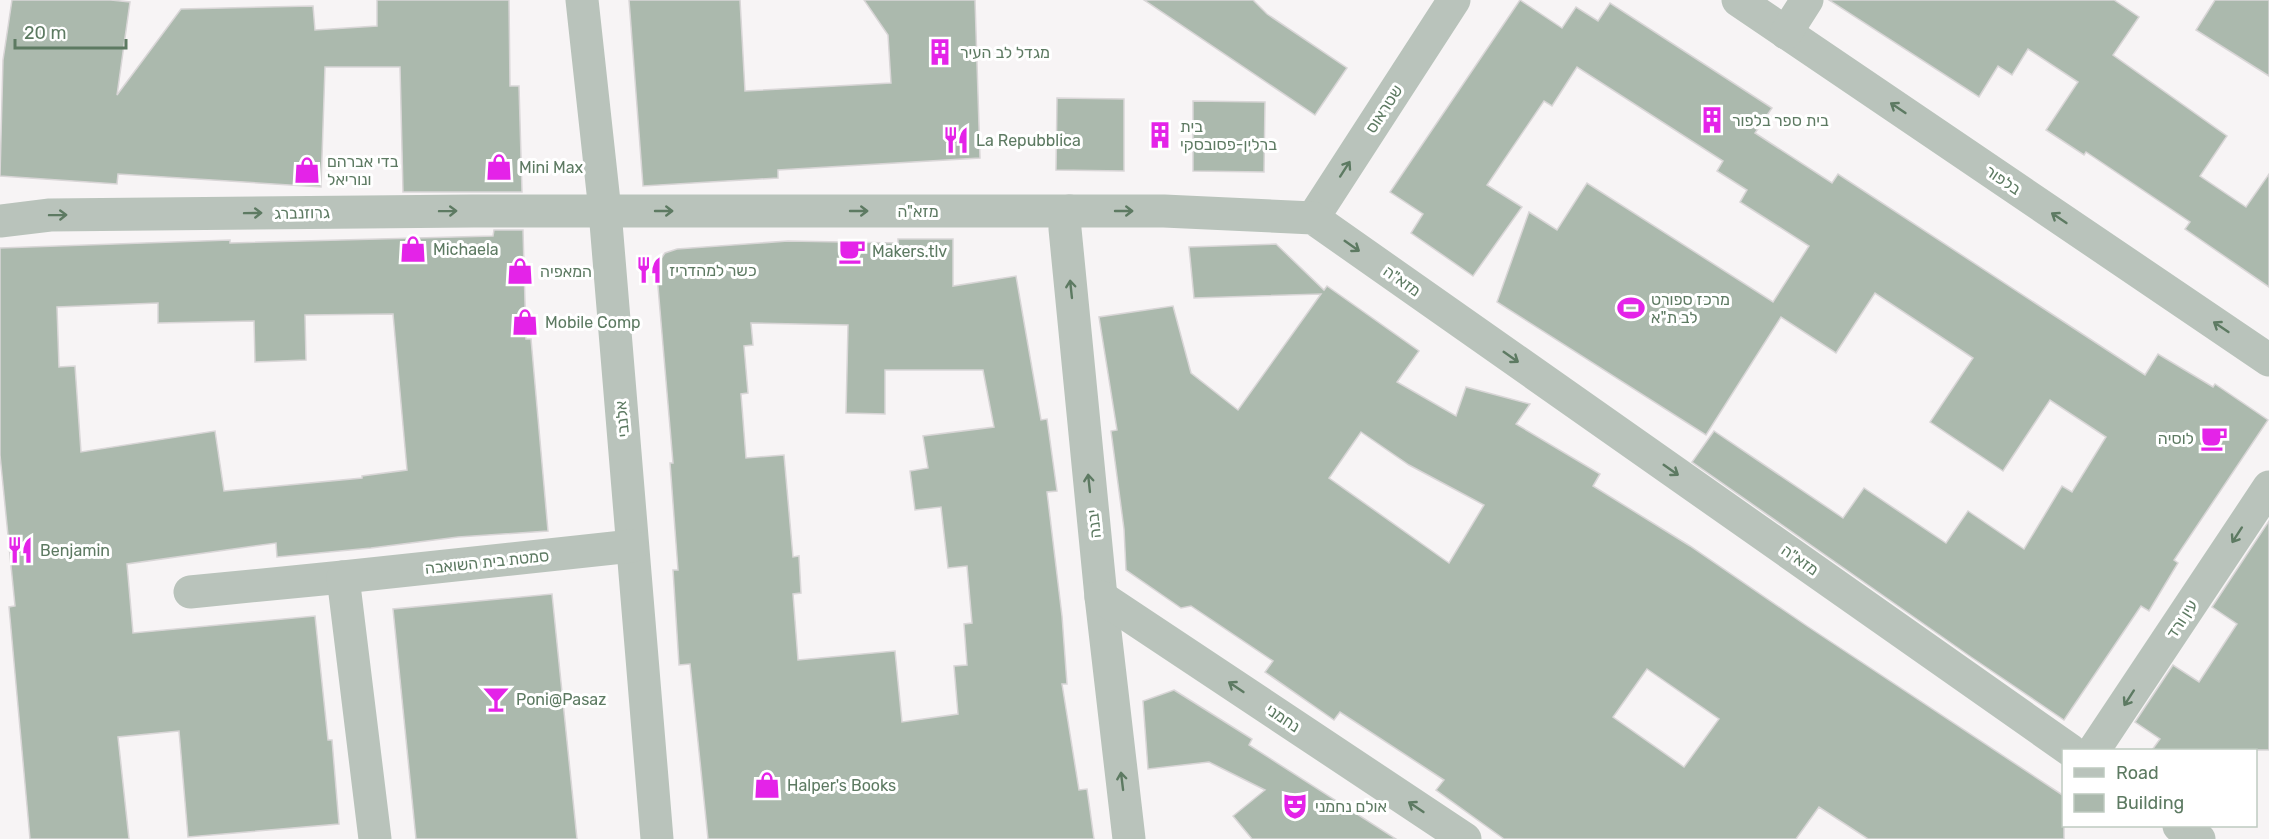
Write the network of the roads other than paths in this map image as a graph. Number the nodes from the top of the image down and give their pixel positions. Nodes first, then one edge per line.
1 (582, 0) edge
2 (1454, 0) edge
3 (1738, 0) edge
4 (1807, 0) edge
5 (1786, 33) junction
6 (605, 211) junction
7 (1070, 211) junction
8 (1313, 218) junction
9 (0, 221) edge
10 (2269, 360) edge
11 (2269, 487) edge
12 (632, 546) junction
13 (343, 577) junction
14 (190, 592) dead end
15 (1101, 597) junction
16 (2069, 749) edge
17 (2095, 749) edge
18 (2182, 827) edge
19 (375, 839) edge
20 (657, 839) edge
21 (1129, 839) edge
22 (1465, 839) edge
23 (2199, 839) edge

1 - 6 street, אלנבי
8 -> 2 street, שטראוס
3 - 5 street, בלפור
4 - 5 street
10 -> 5 street, בלפור
6 -> 7 street, מזא"ה
9 -> 6 street, גרוזנברג
6 - 12 street, אלנבי
7 -> 8 street, מזא"ה
15 -> 7 street, יבנה
8 -> 16 street, מזא"ה
11 -> 17 street, עין ורד
12 - 13 street, סמטת בית השואבה
12 - 20 street, אלנבי
13 - 14 street, סמטת בית השואבה
13 - 19 street
21 -> 15 street, יבנה
22 -> 15 street, נחמני
18 - 23 street

